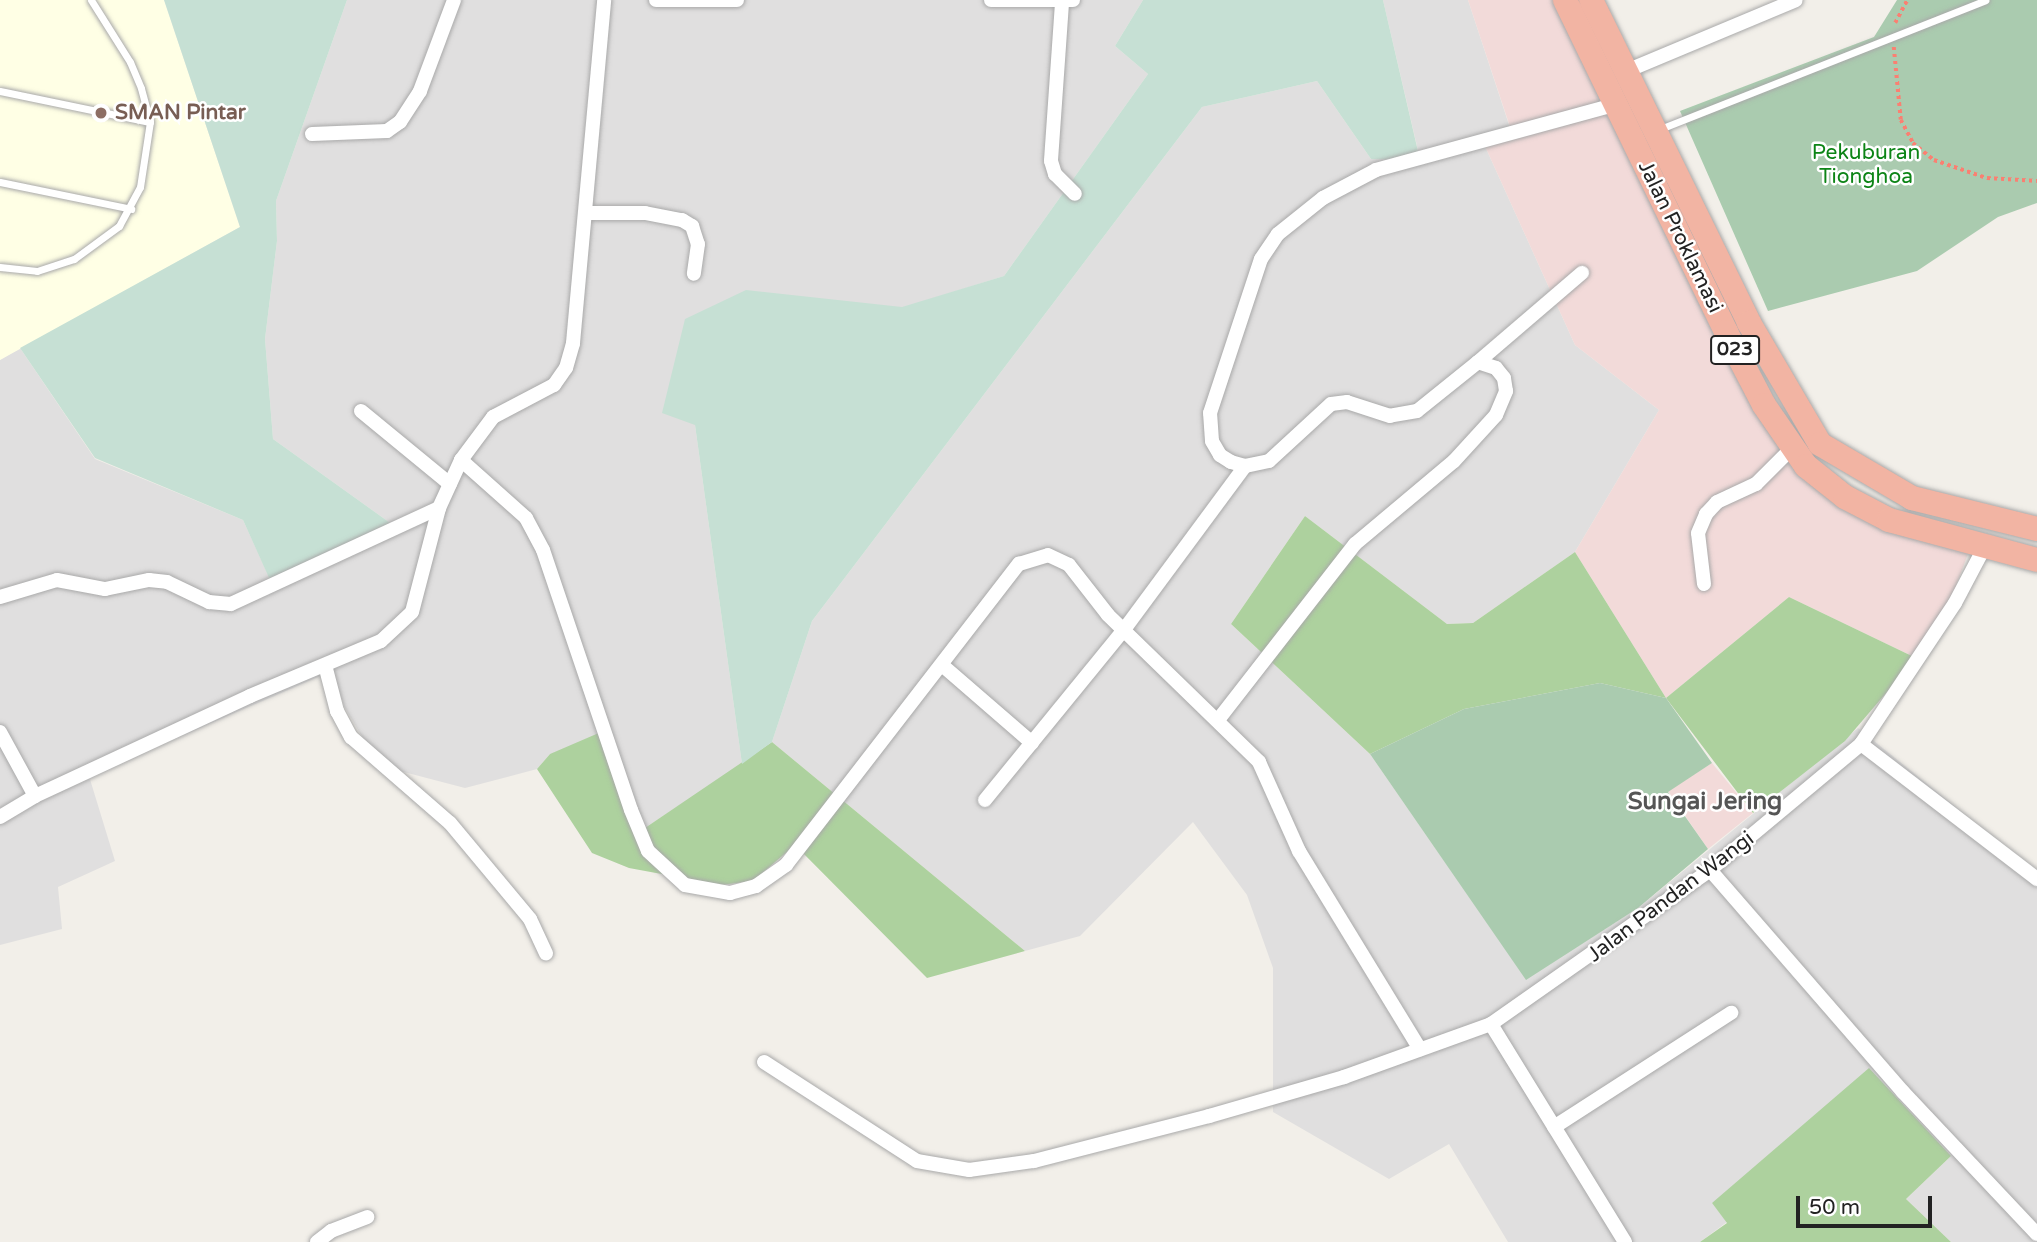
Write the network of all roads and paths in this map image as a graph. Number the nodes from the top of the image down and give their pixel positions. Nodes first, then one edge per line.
1 (90, 0) edge
2 (454, 0) edge
3 (604, 0) edge
4 (656, 0) edge
5 (737, 0) edge
6 (991, 0) edge
7 (1565, 0) edge
8 (1591, 0) edge
9 (1796, 0) edge
10 (1907, 0) edge
11 (1985, 0) edge
12 (1067, 1) edge
13 (1891, 35) junction
14 (1624, 72) junction
15 (0, 91) edge
16 (1617, 104) junction
17 (150, 122) junction
18 (1652, 132) junction
19 (312, 134) dead end
20 (2037, 181) edge
21 (0, 182) edge
22 (1075, 194) dead end
23 (131, 209) junction
24 (586, 213) junction
25 (1685, 223) junction
26 (0, 267) edge
27 (1582, 273) dead end
28 (694, 274) dead end
29 (1478, 362) junction
30 (361, 411) dead end
31 (1792, 448) junction
32 (461, 460) junction
33 (1245, 466) junction
34 (450, 484) junction
35 (439, 508) junction
36 (2037, 529) edge
37 (1984, 548) junction
38 (2037, 560) edge
39 (1704, 584) dead end
40 (0, 597) edge
41 (1123, 631) junction
42 (324, 665) junction
43 (942, 665) junction
44 (1218, 720) junction
45 (0, 732) edge
46 (1032, 743) junction
47 (1861, 744) junction
48 (35, 796) junction
49 (985, 800) dead end
50 (0, 817) edge
51 (1710, 870) junction
52 (2037, 879) edge
53 (546, 954) dead end
54 (1731, 1013) dead end
55 (1491, 1024) junction
56 (1420, 1049) junction
57 (764, 1062) dead end
58 (1555, 1127) junction
59 (366, 1217) dead end
60 (2037, 1234) edge
61 (317, 1242) edge
62 (1625, 1242) edge

1 - 17 lane
2 - 19 street
3 - 24 street
4 - 5 street
6 - 12 street
7 - 16 highway, Jalan Proklamasi / 023
8 - 14 highway, Jalan Proklamasi / 023
9 - 14 street
10 - 13 path
11 - 13 lane
12 - 22 street
13 - 18 lane
13 - 20 path
14 - 18 highway, Jalan Proklamasi / 023
15 - 17 lane
16 - 25 highway, Jalan Proklamasi / 023
16 - 33 street
17 - 23 lane
18 - 25 highway, Jalan Proklamasi / 023
21 - 23 lane
23 - 26 lane
24 - 28 street
24 - 32 street
25 - 31 highway, Jalan Proklamasi / 023
25 - 36 highway, Jalan Proklamasi / 023
27 - 29 street
29 - 33 street
29 - 44 street
30 - 34 street
31 - 37 highway, Jalan Proklamasi / 023
31 - 39 street
32 - 34 street
32 - 43 street
33 - 41 street
34 - 35 street
35 - 40 street
35 - 42 street
37 - 38 highway, Jalan Proklamasi / 023
37 - 47 street, Jalan Pandan Wangi
41 - 43 street
41 - 44 street
41 - 46 street
42 - 48 street
42 - 53 street
43 - 46 street
44 - 56 street
45 - 48 street
46 - 49 street
47 - 51 street, Jalan Pandan Wangi
47 - 52 street
48 - 50 street
51 - 55 street, Jalan Pandan Wangi
51 - 60 street
54 - 58 street
55 - 56 street, Jalan Pandan Wangi
55 - 58 street
56 - 57 street, Jalan Pandan Wangi
58 - 62 street
59 - 61 street

